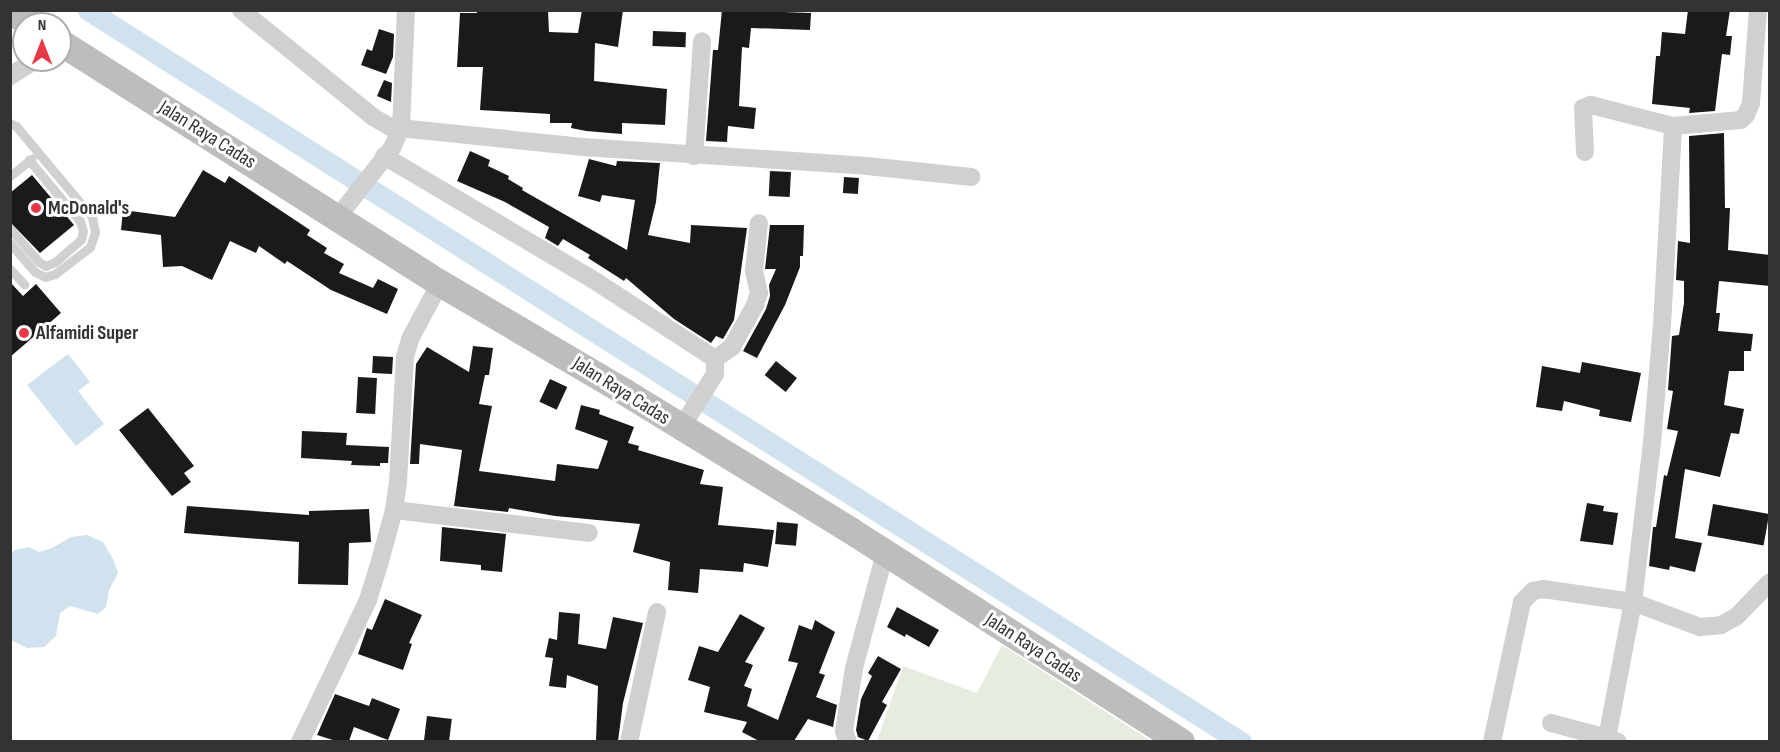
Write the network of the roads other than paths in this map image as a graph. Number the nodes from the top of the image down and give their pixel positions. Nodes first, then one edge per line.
1 (241, 10) edge
2 (406, 10) edge
3 (1758, 10) edge
4 (702, 40) dead end
5 (72, 50) edge
6 (10, 123) edge
7 (1673, 126) junction
8 (401, 128) junction
9 (1585, 152) dead end
10 (39, 153) junction
11 (385, 155) junction
12 (694, 156) junction
13 (29, 160) junction
14 (10, 176) edge
15 (971, 177) dead end
16 (342, 213) junction
17 (759, 223) dead end
18 (10, 229) edge
19 (10, 243) edge
20 (10, 269) edge
21 (440, 283) junction
22 (24, 284) dead end
23 (715, 367) junction
24 (685, 422) junction
25 (394, 510) junction
26 (589, 533) dead end
27 (885, 553) junction
28 (1770, 582) edge
29 (1633, 602) junction
30 (657, 612) dead end
31 (1551, 723) dead end
32 (1613, 740) edge
33 (300, 741) edge
34 (629, 741) edge
35 (848, 741) edge
36 (1180, 741) edge
37 (1492, 741) edge

1 - 8 street
2 - 8 street
3 - 7 street
4 - 12 street
5 - 16 street, Jalan Raya Cadas
6 - 10 lane
7 - 9 street
7 - 29 street
8 - 11 street
8 - 12 street
10 - 13 lane
10 - 19 lane
11 - 16 street
11 - 23 street
12 - 15 street
13 - 14 lane
13 - 18 lane
16 - 21 street, Jalan Raya Cadas
17 - 23 street
20 - 22 lane
21 - 24 street, Jalan Raya Cadas
21 - 25 street
23 - 24 street
24 - 27 street, Jalan Raya Cadas
25 - 26 street
25 - 33 street
27 - 35 street
27 - 36 street, Jalan Raya Cadas
28 - 29 street
29 - 32 street
29 - 37 street
30 - 34 street
31 - 32 street

